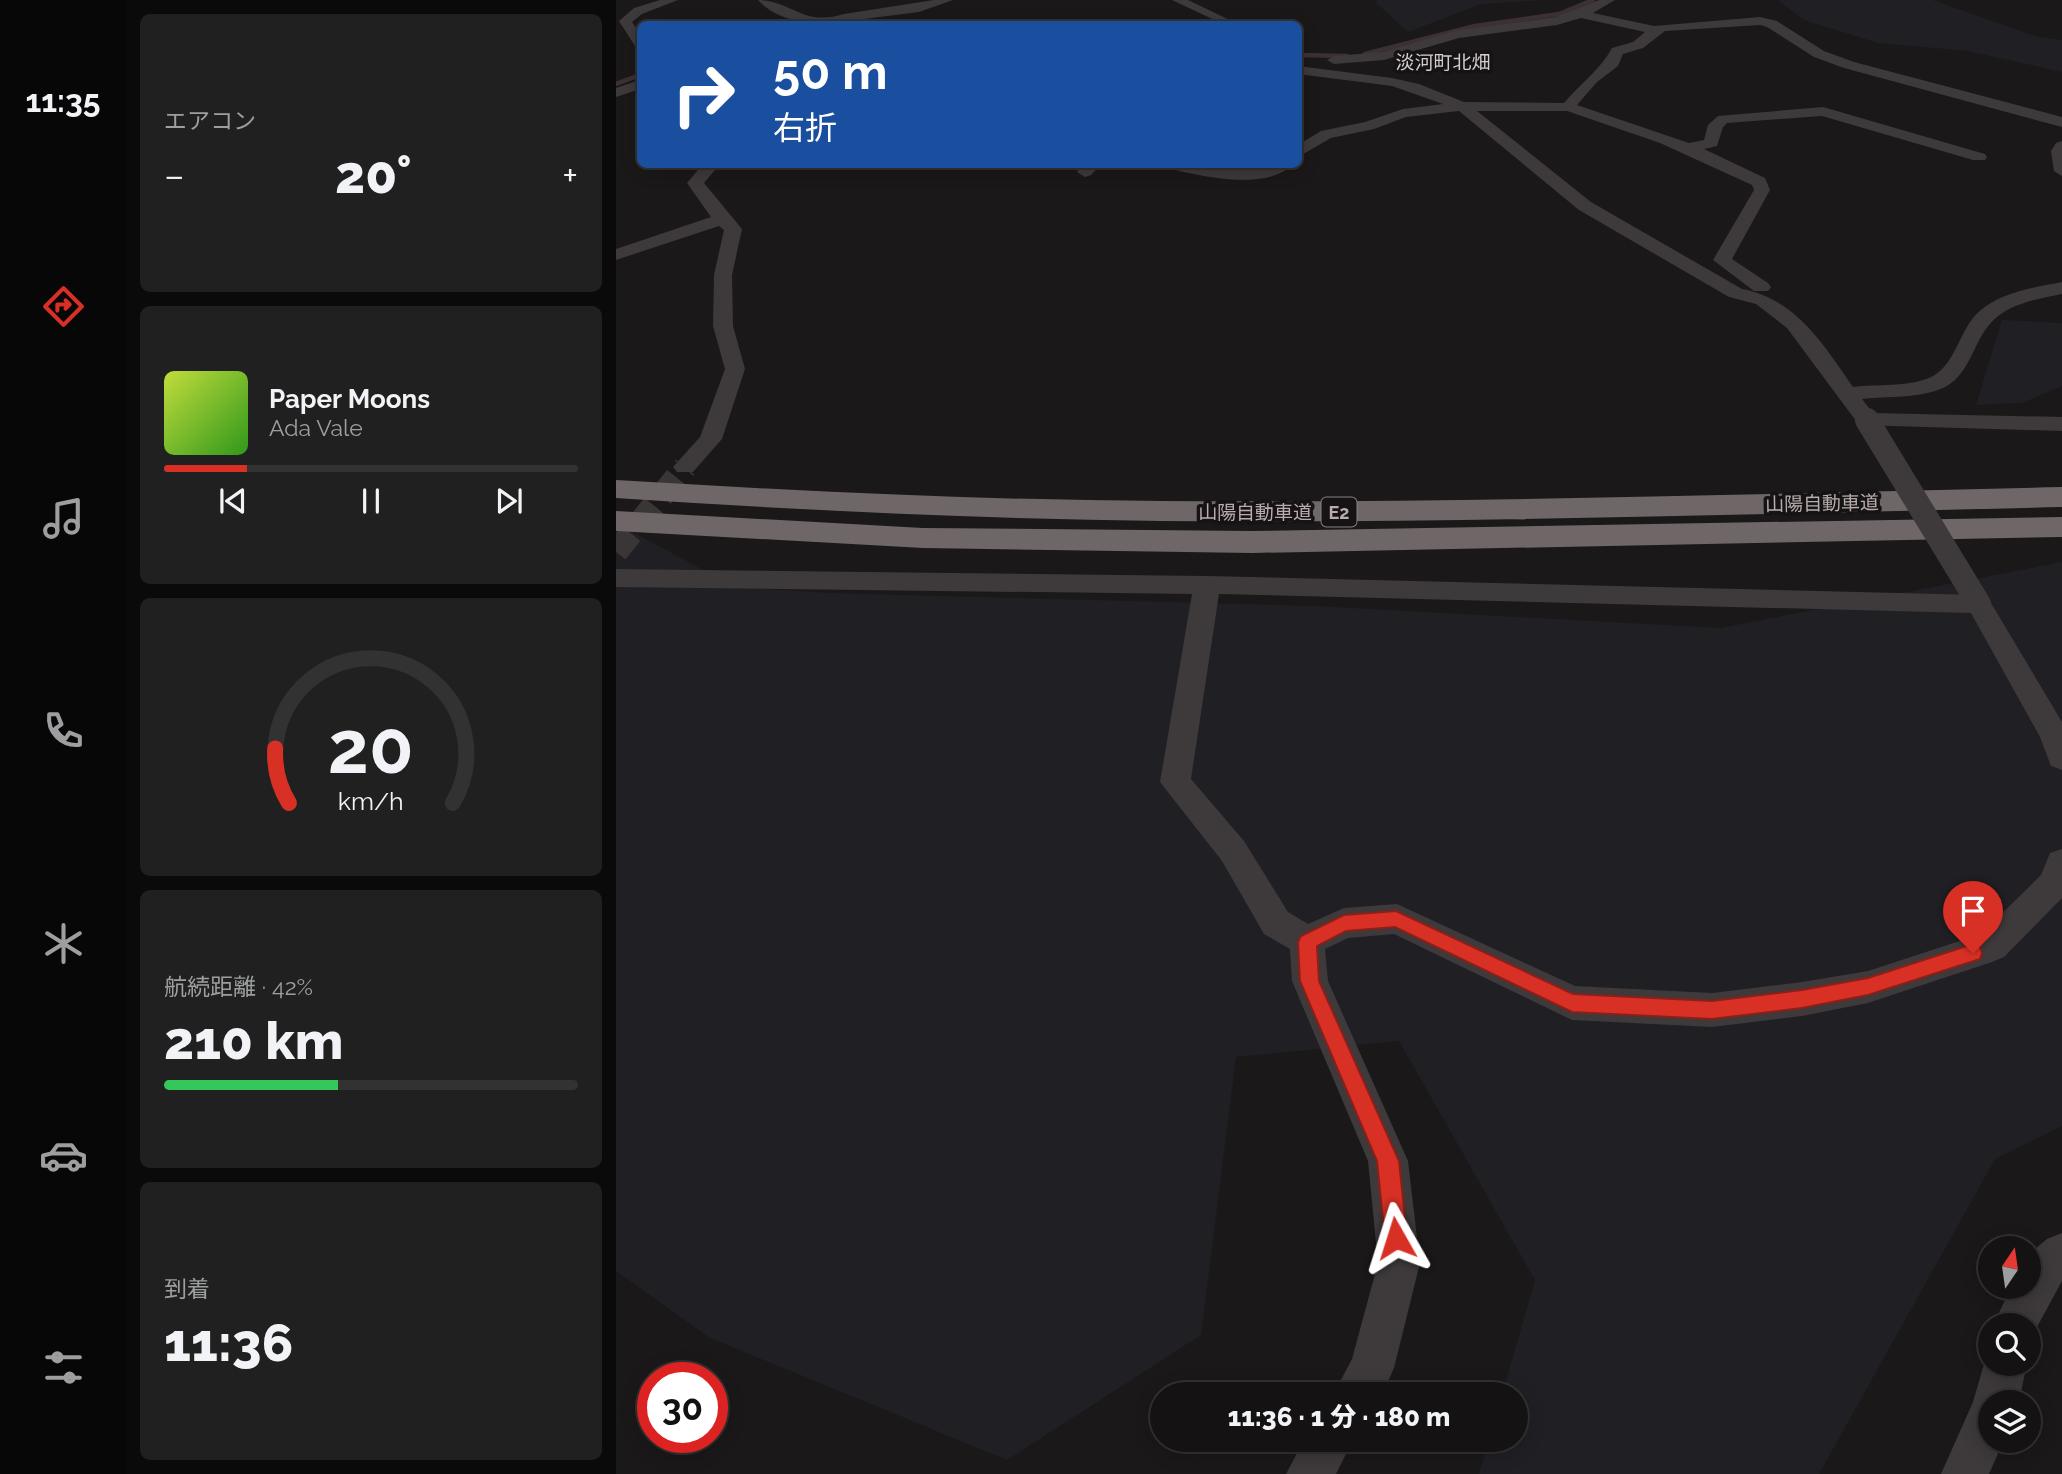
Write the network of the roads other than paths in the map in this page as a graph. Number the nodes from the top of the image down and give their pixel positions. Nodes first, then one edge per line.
1 (672, 0) edge
2 (764, 0) edge
3 (947, 0) edge
4 (1178, 0) edge
5 (1609, 0) edge
6 (616, 10) edge
7 (638, 11) junction
8 (1581, 14) junction
9 (819, 21) edge
10 (842, 21) edge
11 (1225, 21) edge
12 (1655, 30) junction
13 (637, 39) edge
14 (1302, 64) edge
15 (1302, 64) edge
16 (637, 85) edge
17 (616, 93) edge
18 (1462, 106) junction
19 (1568, 107) junction
20 (2062, 122) edge
21 (1691, 148) junction
22 (1302, 150) edge
23 (2061, 150) edge
24 (1979, 157) dead end
25 (708, 168) edge
26 (1197, 168) edge
27 (1281, 168) edge
28 (2062, 171) edge
29 (722, 219) junction
30 (616, 255) edge
31 (2062, 288) edge
32 (1763, 300) junction
33 (1845, 394) junction
34 (1867, 420) junction
35 (2062, 424) edge
36 (685, 467) tunnel mouth
37 (616, 489) edge
38 (2062, 497) edge
39 (616, 521) edge
40 (2062, 527) edge
41 (616, 578) edge
42 (1207, 585) junction
43 (1979, 604) junction
44 (2062, 758) edge
45 (2062, 863) edge
46 (1307, 942) junction
47 (2062, 1254) edge
48 (2021, 1313) edge
49 (1364, 1382) edge
50 (1978, 1445) edge
51 (1323, 1452) edge
52 (1310, 1474) edge
53 (1965, 1474) edge

1 - 7 street
2 - 9 street
3 - 10 street
4 - 11 street
5 - 8 street
6 - 7 street
7 - 13 street
8 - 12 street
8 - 14 street
12 - 19 street
12 - 20 street
15 - 18 street
16 - 17 street
18 - 19 street
18 - 22 street
18 - 32 street
19 - 21 street
21 - 24 street
21 - 32 street
23 - 28 street
25 - 29 street
26 - 27 street
29 - 30 street
29 - 36 street
31 - 33 street
32 - 33 street
33 - 34 street
34 - 35 street
34 - 43 street, bridge
37 - 38 highway, 山陽自動車道 / E2
39 - 40 highway, 山陽自動車道 / E2
41 - 42 street
42 - 43 street
42 - 46 street
43 - 44 street
45 - 46 street
46 - 49 street
47 - 48 street
50 - 53 street
51 - 52 street

